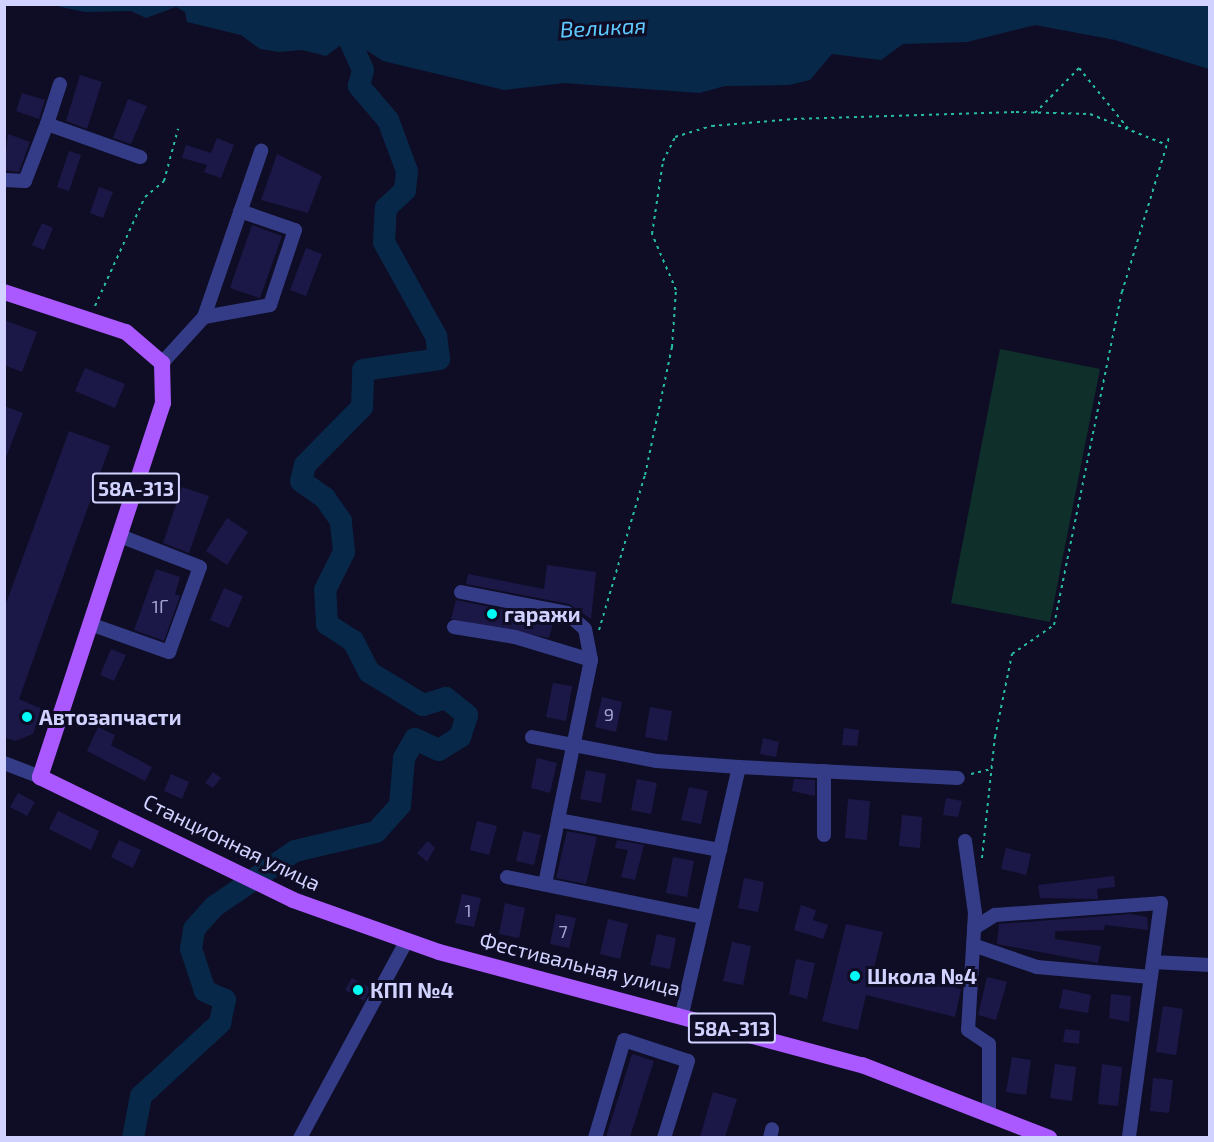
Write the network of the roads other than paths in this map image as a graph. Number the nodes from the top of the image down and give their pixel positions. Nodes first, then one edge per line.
1 (60, 84) dead end
2 (46, 124) junction
3 (261, 151) dead end
4 (140, 157) dead end
5 (4, 180) edge
6 (240, 211) junction
7 (4, 292) edge
8 (204, 316) junction
9 (162, 363) junction
10 (120, 536) junction
11 (461, 592) dead end
12 (90, 624) junction
13 (454, 627) dead end
14 (591, 660) junction
15 (532, 737) dead end
16 (574, 745) junction
17 (4, 763) edge
18 (739, 767) junction
19 (824, 771) junction
20 (40, 777) junction
21 (958, 778) road end
22 (558, 820) junction
23 (824, 835) dead end
24 (965, 841) dead end
25 (720, 850) junction
26 (507, 877) dead end
27 (545, 885) junction
28 (704, 917) junction
29 (974, 928) junction
30 (407, 940) junction
31 (973, 945) junction
32 (1153, 962) junction
33 (1209, 965) edge
34 (1151, 976) junction
35 (682, 1014) junction
36 (989, 1116) junction
37 (300, 1137) edge
38 (595, 1137) edge
39 (664, 1137) edge
40 (1049, 1137) edge
41 (1128, 1137) edge

1 - 2 street
2 - 4 street
2 - 5 street
3 - 6 street
6 - 8 street
6 - 8 street
7 - 9 main road
8 - 9 street
9 - 10 main road, 58А-313
10 - 12 main road, 58А-313
10 - 12 street
11 - 14 street
12 - 20 main road, 58А-313
13 - 14 street
14 - 16 street
15 - 16 street
16 - 18 street
16 - 22 street
17 - 20 street
18 - 19 street
18 - 25 street
19 - 21 street
19 - 23 street
20 - 30 main road, Станционная улица / 58А-313
22 - 25 street
22 - 27 street
24 - 29 street
25 - 28 street
26 - 27 street
27 - 28 street
28 - 35 street
29 - 31 street
29 - 32 street
30 - 35 main road, Фестивальная улица / 58А-313
30 - 37 street
31 - 34 street
31 - 36 street
32 - 33 street
32 - 34 street
34 - 41 street
35 - 36 main road, Фестивальная улица / 58А-313
36 - 40 main road, Фестивальная улица / 58А-313
38 - 39 street

